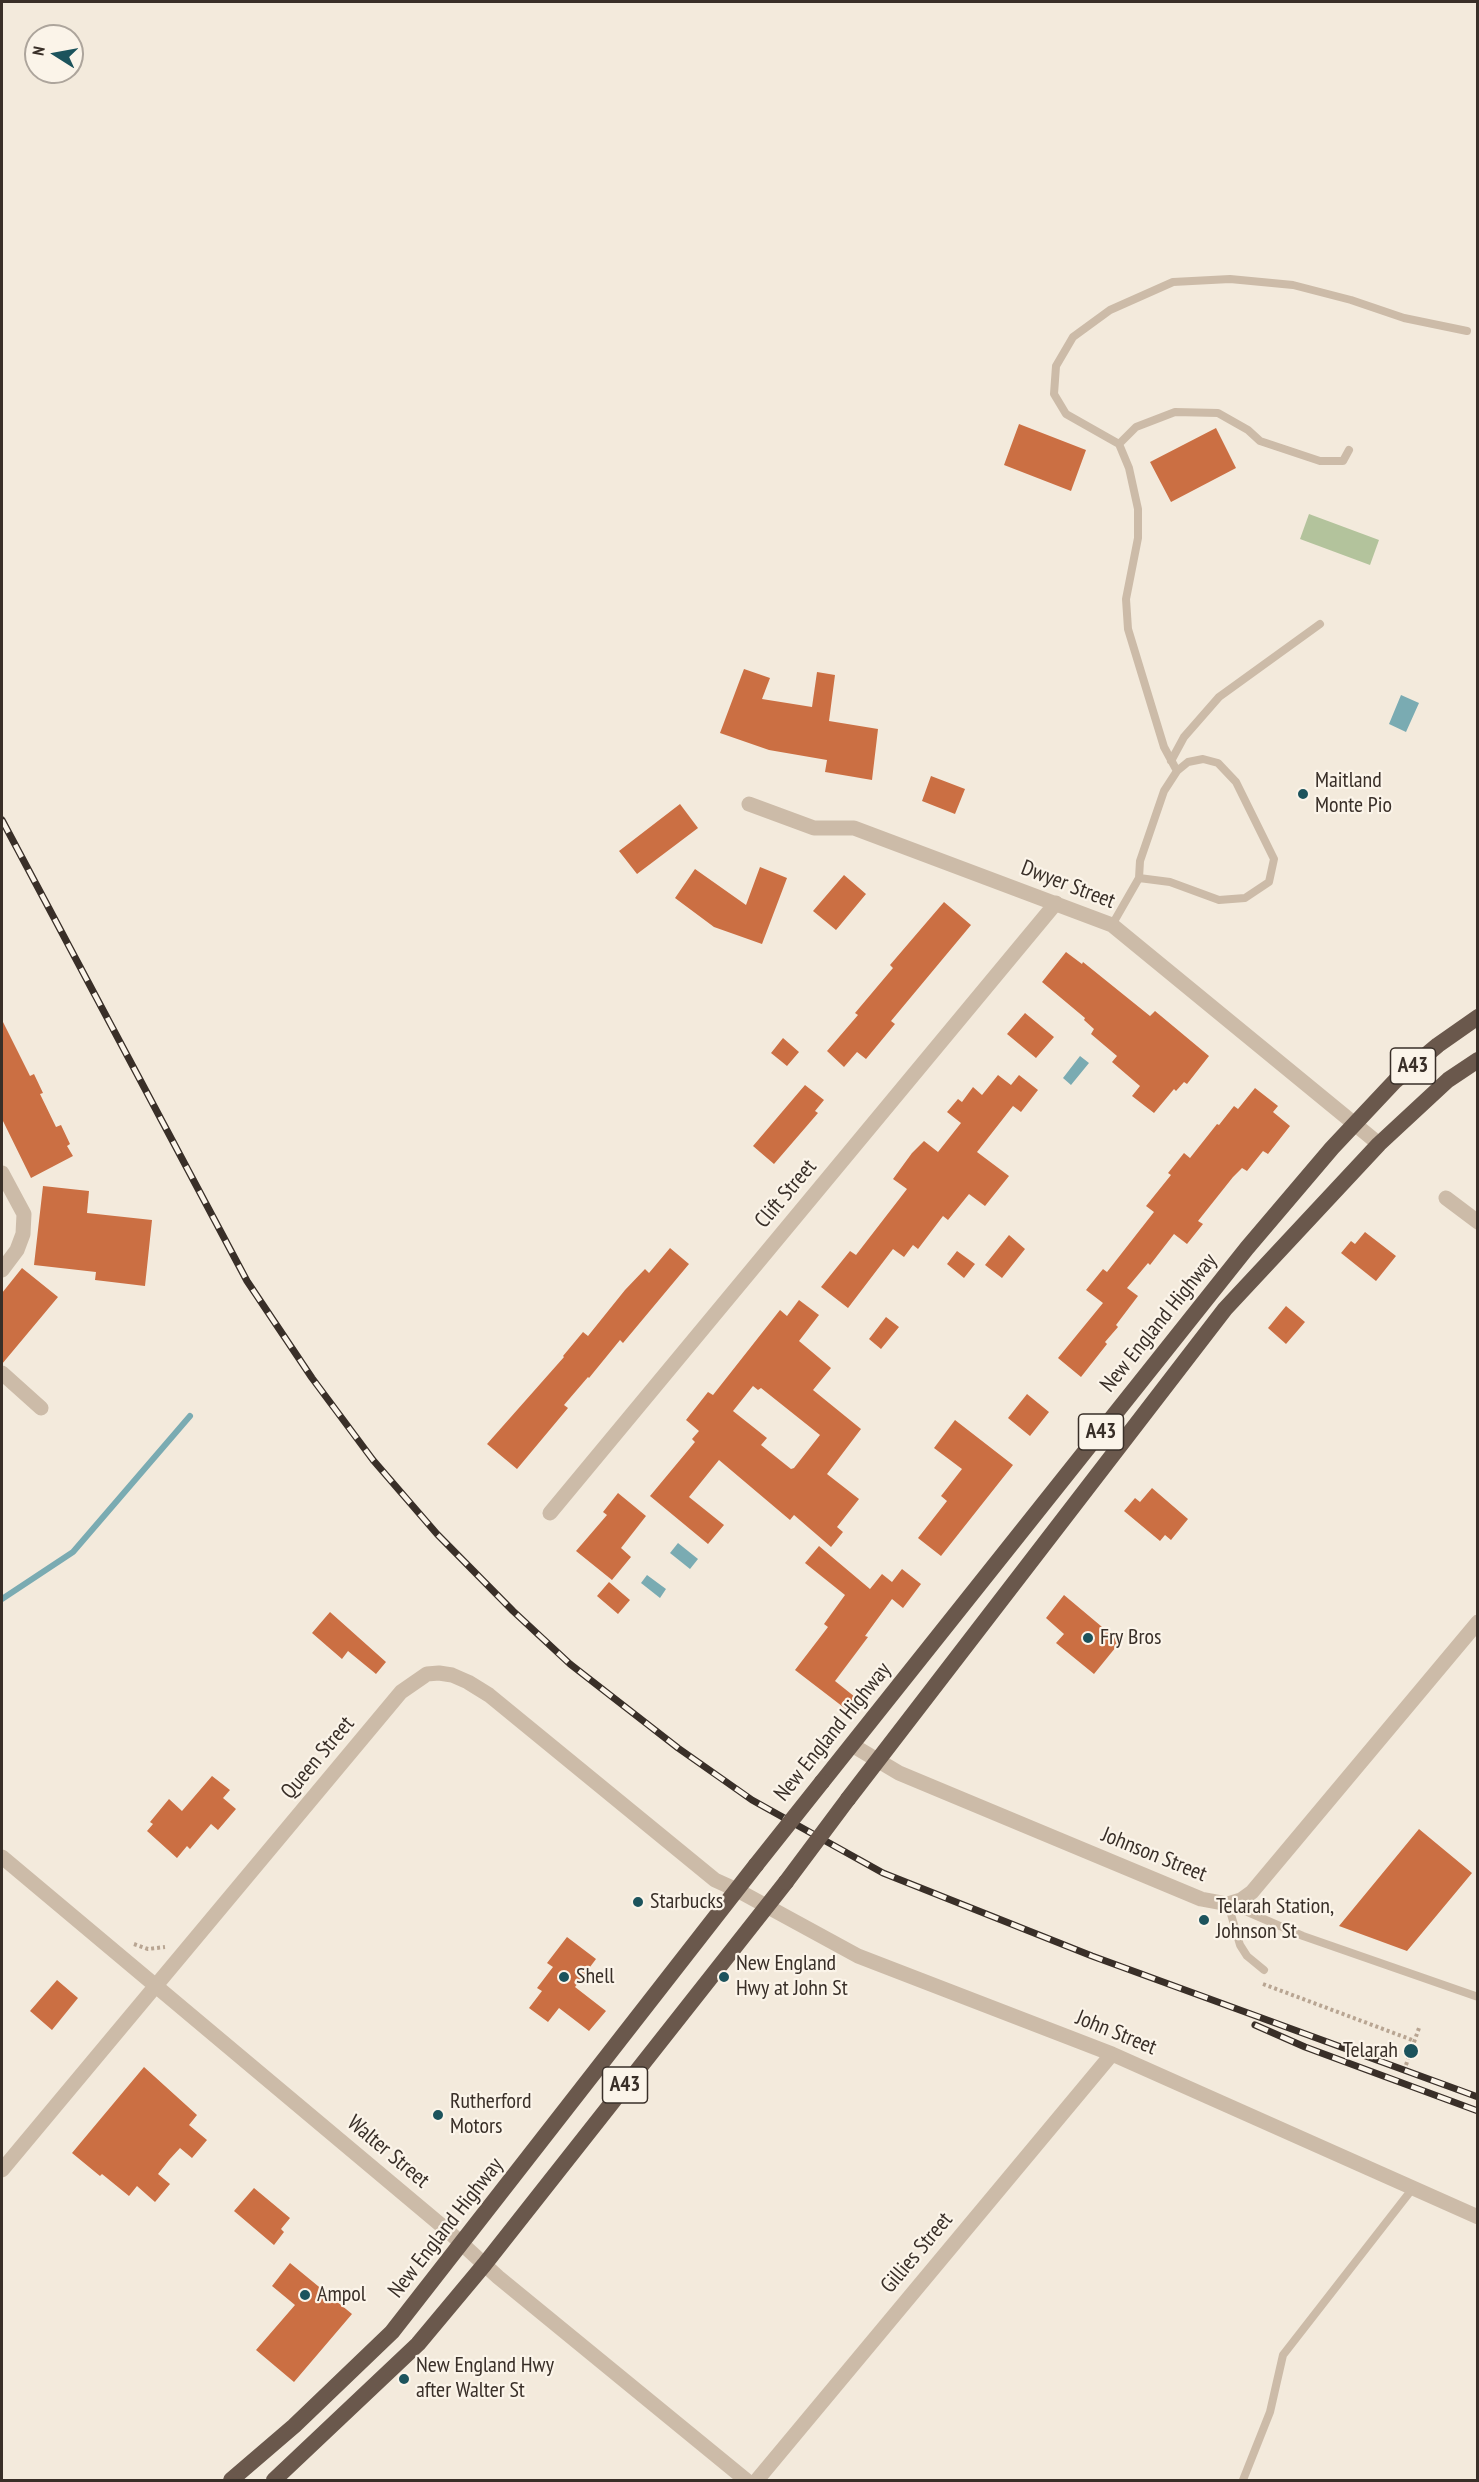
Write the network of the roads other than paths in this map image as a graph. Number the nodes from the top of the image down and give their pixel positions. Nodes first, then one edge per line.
1 (1467, 332) dead end
2 (1119, 444) junction
3 (1349, 450) dead end
4 (1320, 624) dead end
5 (1171, 761) junction
6 (1177, 771) junction
7 (749, 804) dead end
8 (1139, 878) junction
9 (1056, 903) junction
10 (1112, 925) junction
11 (1478, 1017) edge
12 (1478, 1060) edge
13 (1355, 1124) junction
14 (1378, 1144) junction
15 (2, 1173) edge
16 (1446, 1198) dead end
17 (1478, 1222) edge
18 (2, 1270) edge
19 (2, 1373) edge
20 (41, 1408) dead end
21 (550, 1513) dead end
22 (1478, 1622) edge
23 (852, 1745) junction
24 (878, 1760) junction
25 (2, 1857) edge
26 (737, 1890) junction
27 (1228, 1904) junction
28 (766, 1906) junction
29 (1264, 1970) dead end
30 (156, 1987) junction
31 (1478, 1997) edge
32 (1112, 2054) junction
33 (2, 2170) edge
34 (1413, 2188) junction
35 (1478, 2217) edge
36 (462, 2245) junction
37 (484, 2265) junction
38 (231, 2481) edge
39 (274, 2481) edge
40 (746, 2481) edge
41 (757, 2481) edge
42 (1243, 2481) edge

1 - 2 lane
2 - 3 lane
2 - 5 lane
4 - 5 lane
5 - 6 lane
6 - 8 lane
6 - 8 lane
7 - 9 street, Dwyer Street
8 - 10 lane
9 - 10 street, Dwyer Street
9 - 21 street, Clift Street
10 - 13 street, Dwyer Street
11 - 13 highway, New England Highway / A43
12 - 14 highway, New England Highway / A43
13 - 14 street, Dwyer Street
13 - 23 highway, New England Highway / A43
14 - 24 highway, New England Highway / A43
15 - 18 street
16 - 17 street
19 - 20 street
22 - 27 street, Johnson Street
23 - 24 street, Johnson Street
23 - 26 highway, New England Highway / A43, bridge
24 - 27 street, Johnson Street
24 - 28 highway, New England Highway / A43, bridge
25 - 30 street, Walter Street
26 - 28 street, John Street
26 - 30 street, Queen Street
26 - 36 highway, New England Highway / A43
27 - 29 lane
27 - 31 lane
28 - 32 street, John Street
28 - 37 highway, New England Highway / A43
30 - 33 street, Queen Street
30 - 36 street, Walter Street
32 - 34 street, John Street
32 - 41 street, Gillies Street
34 - 35 street, John Street
34 - 42 lane
36 - 37 street, Walter Street
36 - 38 highway, New England Highway / A43
37 - 39 highway, New England Highway / A43
37 - 40 street, Walter Street

